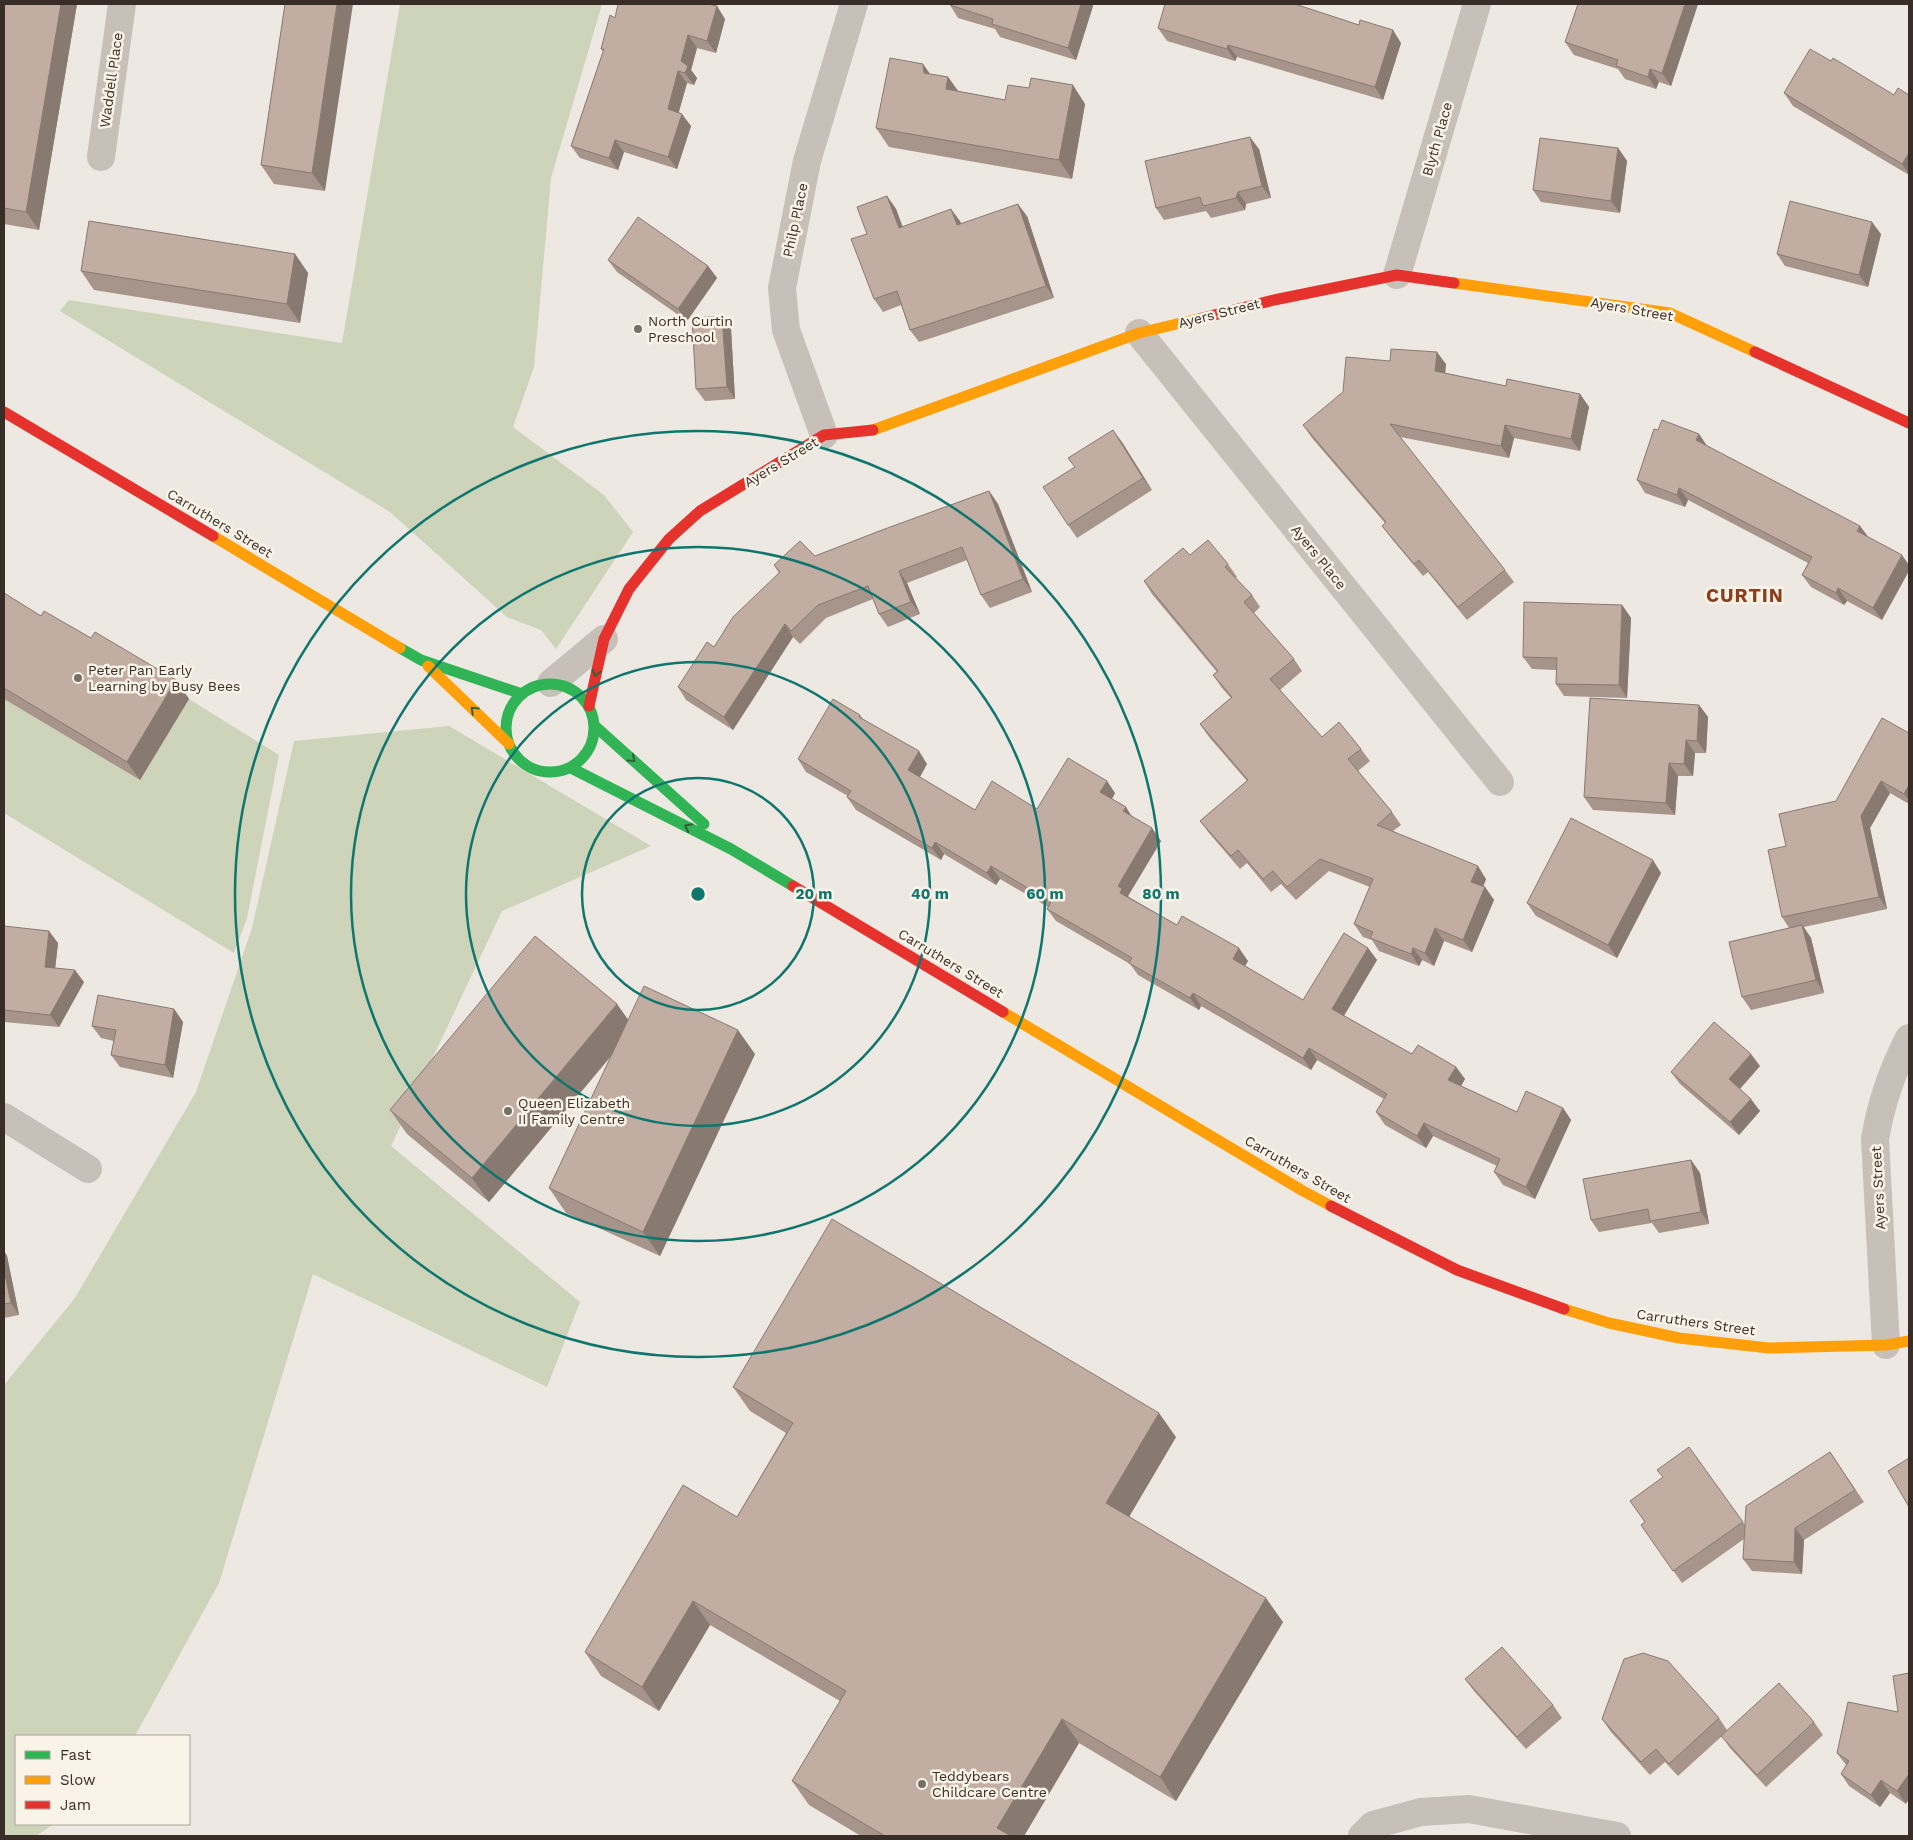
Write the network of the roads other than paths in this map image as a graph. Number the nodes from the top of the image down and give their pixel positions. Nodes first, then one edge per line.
1 (122, 4) edge
2 (854, 4) edge
3 (1477, 4) edge
4 (101, 157) dead end
5 (1397, 275) junction
6 (1139, 333) junction
7 (4, 412) edge
8 (1909, 423) edge
9 (824, 435) junction
10 (604, 639) junction
11 (421, 660) junction
12 (551, 683) junction
13 (522, 694) junction
14 (589, 706) junction
15 (595, 726) junction
16 (509, 744) junction
17 (571, 768) junction
18 (1500, 782) dead end
19 (732, 849) junction
20 (1909, 1038) edge
21 (4, 1117) edge
22 (88, 1169) dead end
23 (1898, 1343) edge
24 (1362, 1836) edge
25 (1617, 1836) edge

1 - 4 street, Waddell Place
2 - 9 street, Philp Place
3 - 5 street, Blyth Place
5 - 6 main road, Ayers Street
5 - 8 main road, Ayers Street
6 - 9 main road, Ayers Street
6 - 18 street, Ayers Place
7 - 11 main road, Carruthers Street
9 - 10 main road, Ayers Street
10 - 12 street, Ayers Street
10 -> 14 main road, Ayers Street
11 - 13 main road, Carruthers Street
16 -> 11 main road, Carruthers Street
12 - 13 main road
12 - 14 main road
13 - 16 main road
14 - 15 main road
15 - 17 main road
15 -> 19 main road, Carruthers Street
16 - 17 main road
19 -> 17 main road, Carruthers Street
19 - 23 main road, Carruthers Street
20 - 23 street, Ayers Street
21 - 22 street
24 - 25 street

